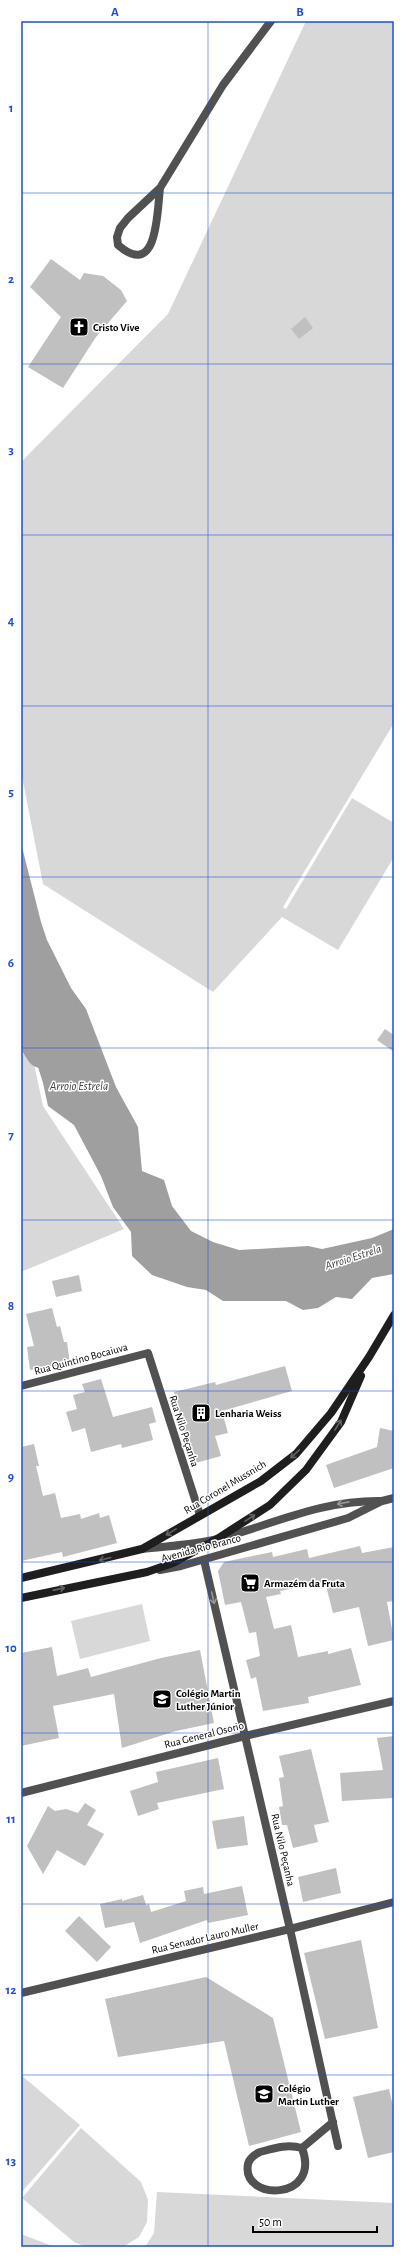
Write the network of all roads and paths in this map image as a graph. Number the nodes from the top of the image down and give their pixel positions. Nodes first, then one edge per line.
1 (271, 21) edge
2 (160, 188) junction
3 (394, 1315) edge
4 (148, 1353) joint
5 (370, 1355) junction
6 (21, 1386) edge
7 (394, 1498) edge
8 (382, 1501) junction
9 (200, 1515) junction
10 (217, 1539) junction
11 (142, 1550) junction
12 (204, 1560) junction
13 (147, 1572) junction
14 (21, 1578) edge
15 (21, 1598) edge
16 (394, 1701) edge
17 (245, 1736) junction
18 (21, 1793) edge
19 (394, 1902) edge
20 (290, 1929) junction
21 (21, 1993) edge
22 (333, 2122) junction
23 (338, 2146) dead end
24 (302, 2148) junction

1 - 2 street
2 - 2 street
3 - 5 main road, Rua Coronel Mussnich
4 - 6 street, Rua Quintino Bocaiuva
4 - 9 street, Rua Nilo Peçanha
5 -> 9 main road, Rua Coronel Mussnich
10 -> 5 main road, Rua Coronel Mussnich
7 - 8 street, Avenida Rio Branco
8 -> 10 street, Avenida Rio Branco
8 - 12 street, Avenida Rio Branco
9 -> 11 main road, Rua Coronel Mussnich
10 - 11 street, Avenida Rio Branco
10 - 13 main road, Rua Coronel Mussnich
11 -> 14 main road, Avenida Rio Branco
12 - 13 street, Avenida Rio Branco
12 -> 17 street, Rua Nilo Peçanha
15 -> 13 main road, Avenida Rio Branco
16 - 17 street, Rua General Osorio
17 - 18 street, Rua General Osorio
17 - 20 street, Rua Nilo Peçanha
19 - 20 street, Rua Senador Lauro Muller
20 - 21 street, Rua Senador Lauro Muller
20 - 22 street, Rua Nilo Peçanha
22 - 23 street, Rua Nilo Peçanha
22 - 24 street
24 - 24 street

